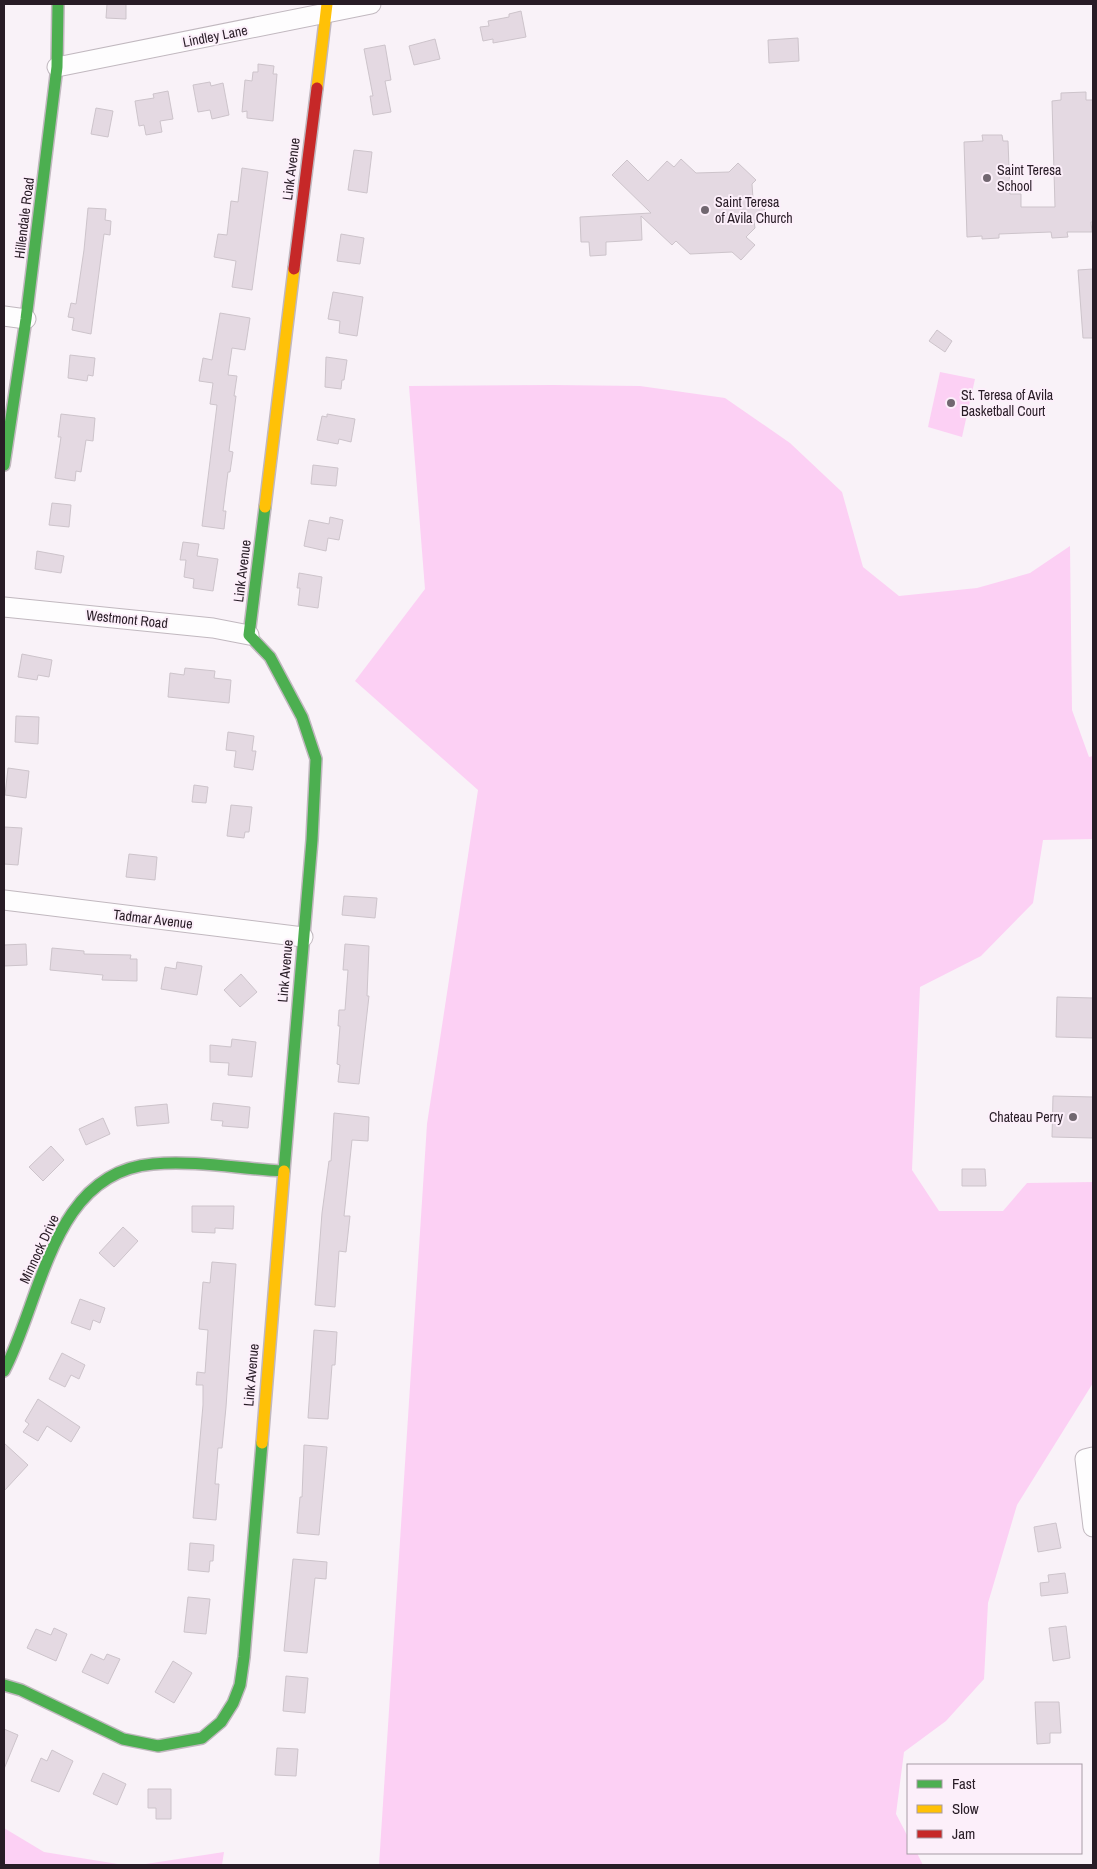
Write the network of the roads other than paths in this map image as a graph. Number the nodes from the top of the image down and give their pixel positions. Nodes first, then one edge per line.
1 (58, 4) edge
2 (371, 4) edge
3 (326, 9) edge
4 (58, 67) junction
5 (4, 316) edge
6 (26, 319) junction
7 (4, 465) edge
8 (4, 607) edge
9 (249, 635) junction
10 (4, 900) edge
11 (302, 937) junction
12 (283, 1171) junction
13 (4, 1371) edge
14 (1089, 1458) edge
15 (1093, 1527) edge
16 (4, 1685) edge

1 - 4 street, Hillendale Road
2 - 3 street, Lindley Lane
3 - 4 street, Lindley Lane
3 - 9 street, Link Avenue
4 - 6 street, Hillendale Road
5 - 6 street
6 - 7 street, Hillendale Road
8 - 9 street, Westmont Road
9 - 11 street, Link Avenue
10 - 11 street, Tadmar Avenue
11 - 12 street, Link Avenue
12 - 13 street, Minnock Drive
12 - 16 street, Link Avenue
14 - 15 street

